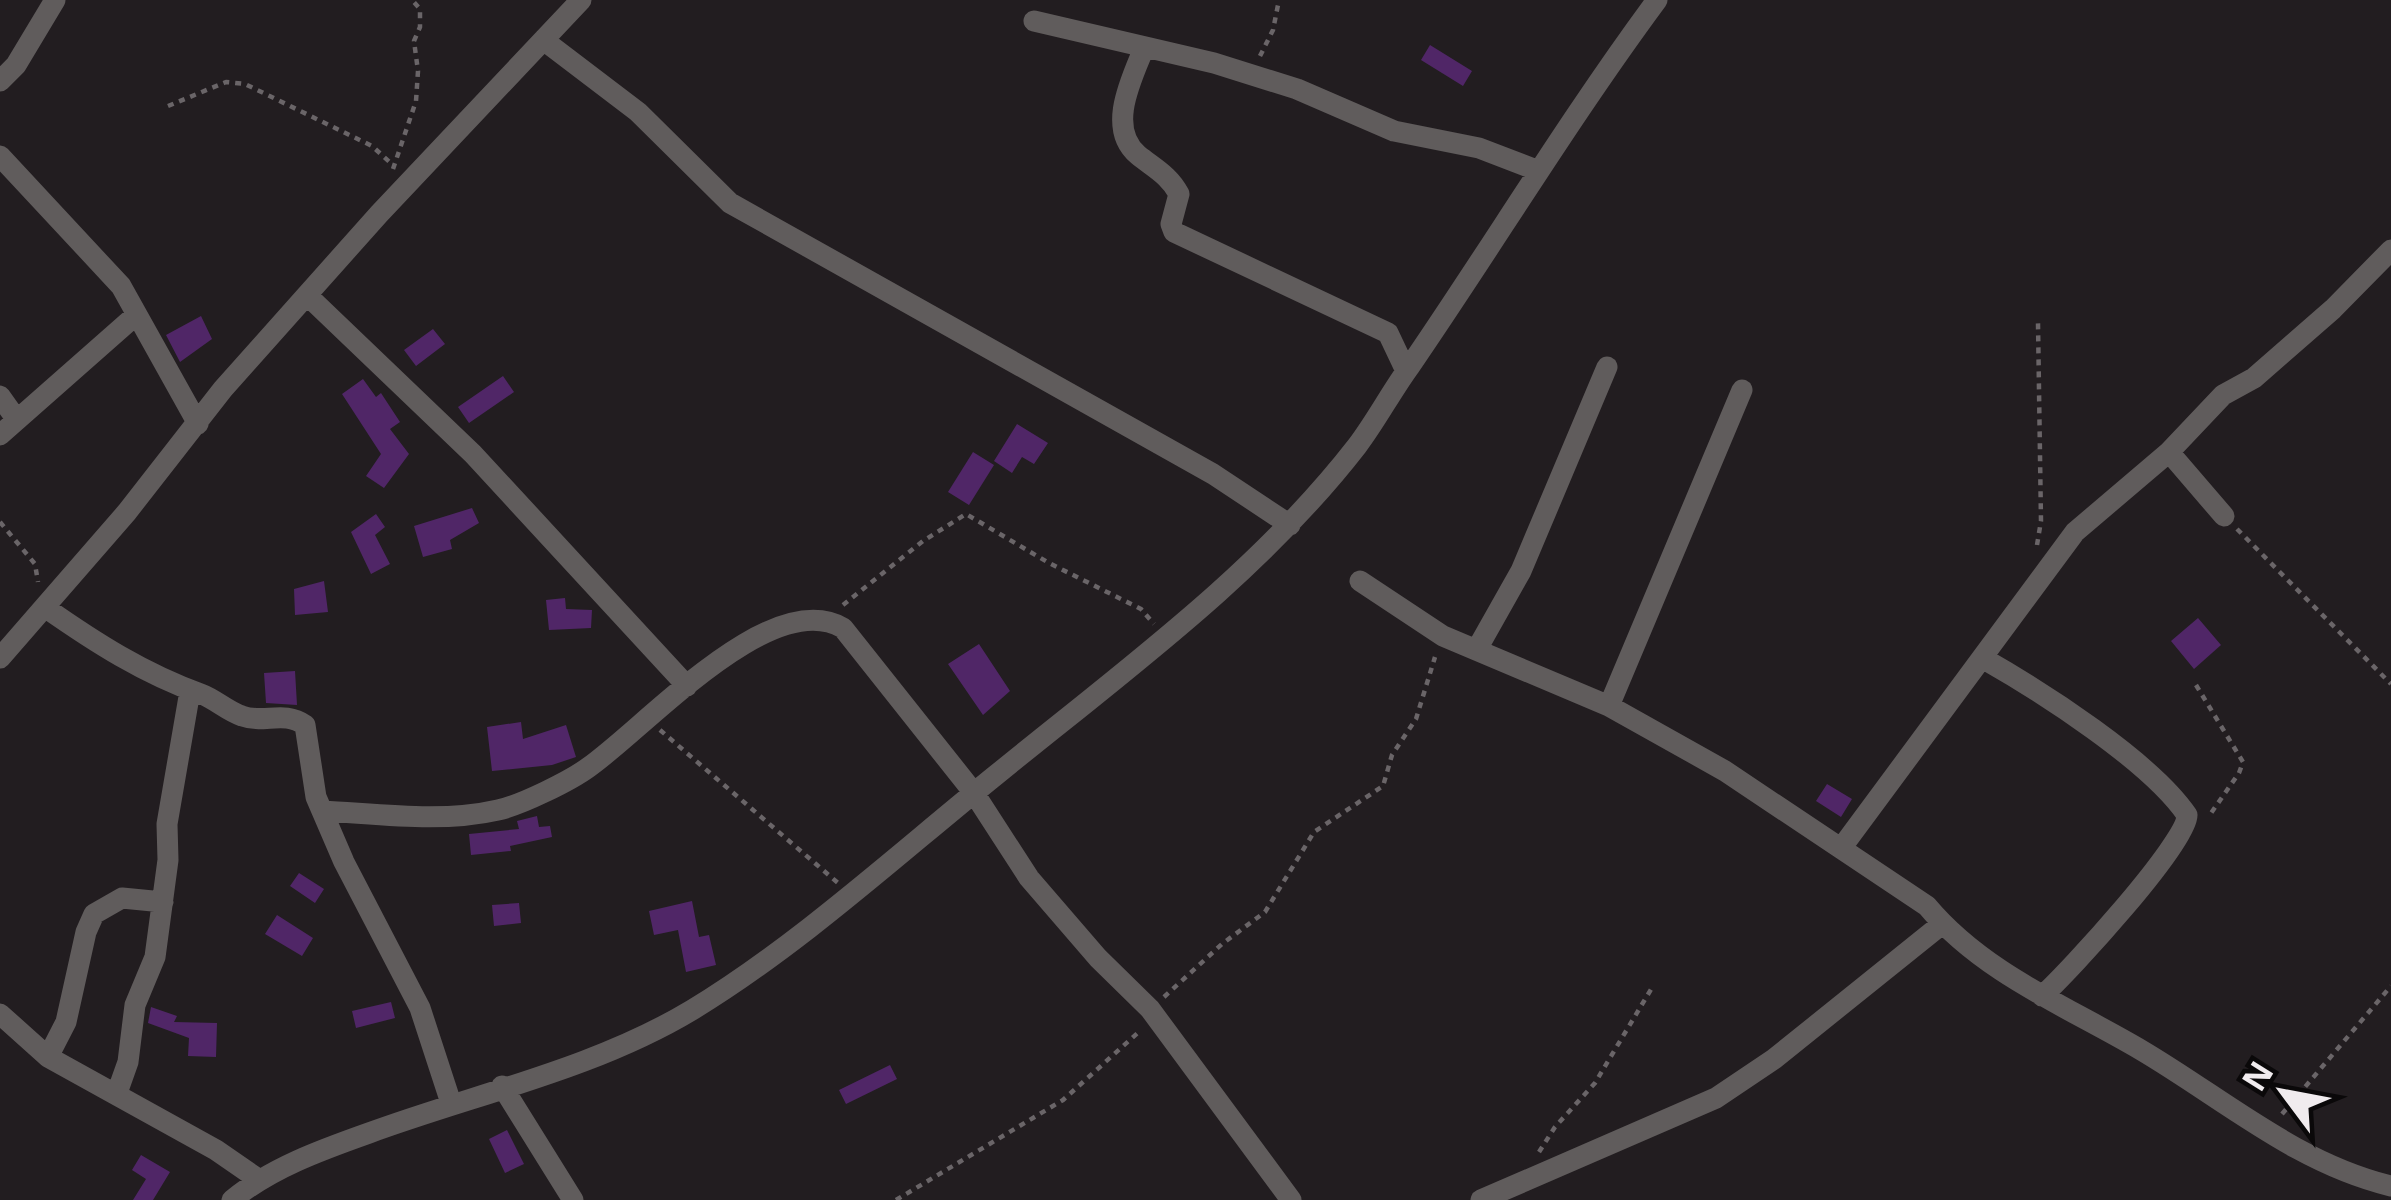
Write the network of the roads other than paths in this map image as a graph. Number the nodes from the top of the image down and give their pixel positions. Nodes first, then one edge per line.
1 (55, 0) edge
2 (581, 0) edge
3 (1657, 0) edge
4 (1034, 21) dead end
5 (546, 41) junction
6 (1144, 48) junction
7 (0, 81) edge
8 (0, 156) edge
9 (1539, 171) junction
10 (2391, 250) edge
11 (309, 297) junction
12 (136, 316) junction
13 (1607, 367) dead end
14 (1406, 371) junction
15 (1742, 390) dead end
16 (0, 396) edge
17 (198, 424) junction
18 (9, 428) edge
19 (2169, 452) junction
20 (2224, 516) road end
21 (1290, 525) junction
22 (1360, 581) dead end
23 (49, 604) junction
24 (1477, 649) junction
25 (0, 658) edge
26 (1984, 659) junction
27 (687, 686) junction
28 (190, 692) junction
29 (1610, 706) junction
30 (974, 793) junction
31 (322, 811) junction
32 (1842, 847) junction
33 (163, 902) junction
34 (1942, 924) junction
35 (2042, 996) junction
36 (0, 1014) edge
37 (48, 1057) junction
38 (502, 1086) junction
39 (117, 1093) junction
40 (452, 1103) junction
41 (258, 1179) junction
42 (2390, 1187) edge
43 (232, 1200) edge
44 (573, 1200) edge
45 (1291, 1200) edge
46 (1481, 1200) edge

1 - 7 street
2 - 5 street
3 - 9 street
4 - 6 street
5 - 11 street
5 - 21 street
6 - 9 street
6 - 14 street
8 - 12 street
9 - 14 street
10 - 19 street
11 - 17 street
11 - 27 street
12 - 17 street
12 - 18 street
13 - 24 street
14 - 21 street
15 - 29 street
16 - 18 street
17 - 23 street
19 - 20 street
19 - 26 street
21 - 30 street
22 - 24 street
23 - 25 street
23 - 28 street
24 - 29 street
26 - 32 street
26 - 35 street
27 - 30 street
27 - 31 street
28 - 31 street
28 - 33 street
29 - 32 street
30 - 38 street
30 - 45 street
31 - 40 street
32 - 34 street
33 - 37 street
33 - 39 street
34 - 35 street
34 - 46 street
35 - 42 street
36 - 37 street
37 - 39 street
38 - 40 street
38 - 44 street
39 - 41 street
40 - 41 street
41 - 43 street

